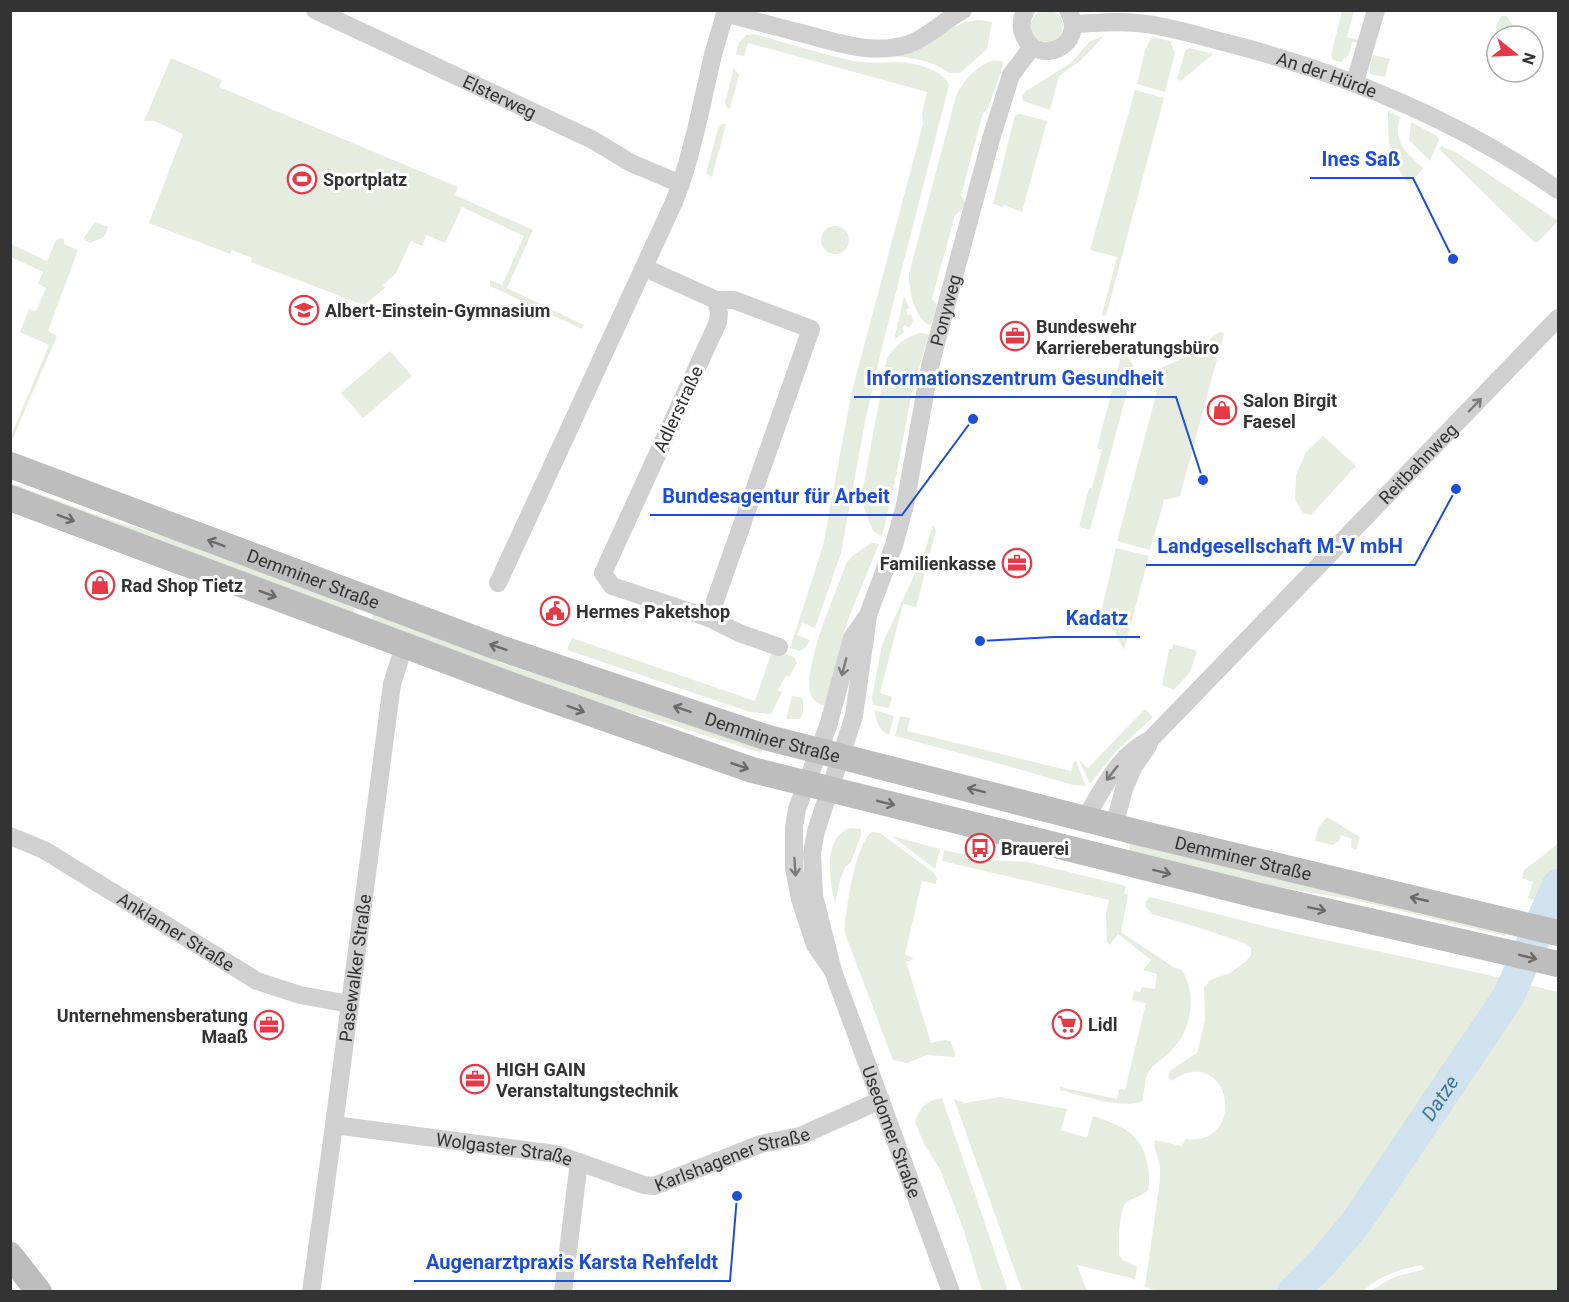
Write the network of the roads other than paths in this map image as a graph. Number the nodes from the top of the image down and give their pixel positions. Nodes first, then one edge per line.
1 (315, 10) edge
2 (963, 10) edge
3 (1376, 10) edge
4 (725, 12) edge
5 (1020, 12) edge
6 (1071, 17) edge
7 (1032, 47) junction
8 (1355, 82) junction
9 (681, 184) junction
10 (1558, 190) edge
11 (645, 268) junction
12 (716, 300) junction
13 (1558, 318) edge
14 (10, 465) edge
15 (10, 498) edge
16 (498, 583) dead end
17 (710, 618) junction
18 (404, 646) junction
19 (779, 647) dead end
20 (1151, 739) junction
21 (830, 753) junction
22 (818, 786) junction
23 (1085, 818) junction
24 (1114, 826) junction
25 (10, 836) edge
26 (1106, 858) junction
27 (1558, 933) edge
28 (1558, 964) edge
29 (350, 1004) junction
30 (881, 1100) junction
31 (334, 1125) junction
32 (579, 1162) junction
33 (10, 1255) edge
34 (39, 1292) edge
35 (311, 1292) edge
36 (563, 1292) edge
37 (951, 1292) edge

1 - 9 street, Elsterweg
2 - 4 street
3 - 8 street
4 - 9 street
5 - 7 street
6 - 7 street
6 - 8 street, An der Hürde
7 - 21 street, Ponyweg
8 - 10 street, An der Hürde
9 - 11 street
11 - 12 street
11 - 16 street
12 - 17 street
12 - 17 street, Adlerstraße
20 -> 13 street, Reitbahnweg
21 -> 14 main road, Demminer Straße
15 -> 18 main road, Demminer Straße
17 - 19 street, Adlerstraße
18 -> 22 main road, Demminer Straße
18 - 29 street, Pasewalker Straße
20 -> 23 street, Reitbahnweg
20 - 24 street, Reitbahnweg
21 - 22 street, Usedomer Straße
23 -> 21 main road, Demminer Straße
22 -> 26 main road, Demminer Straße
22 - 30 street, Usedomer Straße
23 - 24 main road, Demminer Straße
24 - 26 main road
27 -> 24 main road, Demminer Straße
25 - 29 street, Anklamer Straße
26 -> 28 main road, Demminer Straße
29 - 31 street, Pasewalker Straße
30 - 32 street, Karlshagener Straße
30 - 37 street, Usedomer Straße
31 - 32 street, Wolgaster Straße
31 - 35 street, Pasewalker Straße
32 - 36 street, Wolgaster Straße
33 - 34 main road

